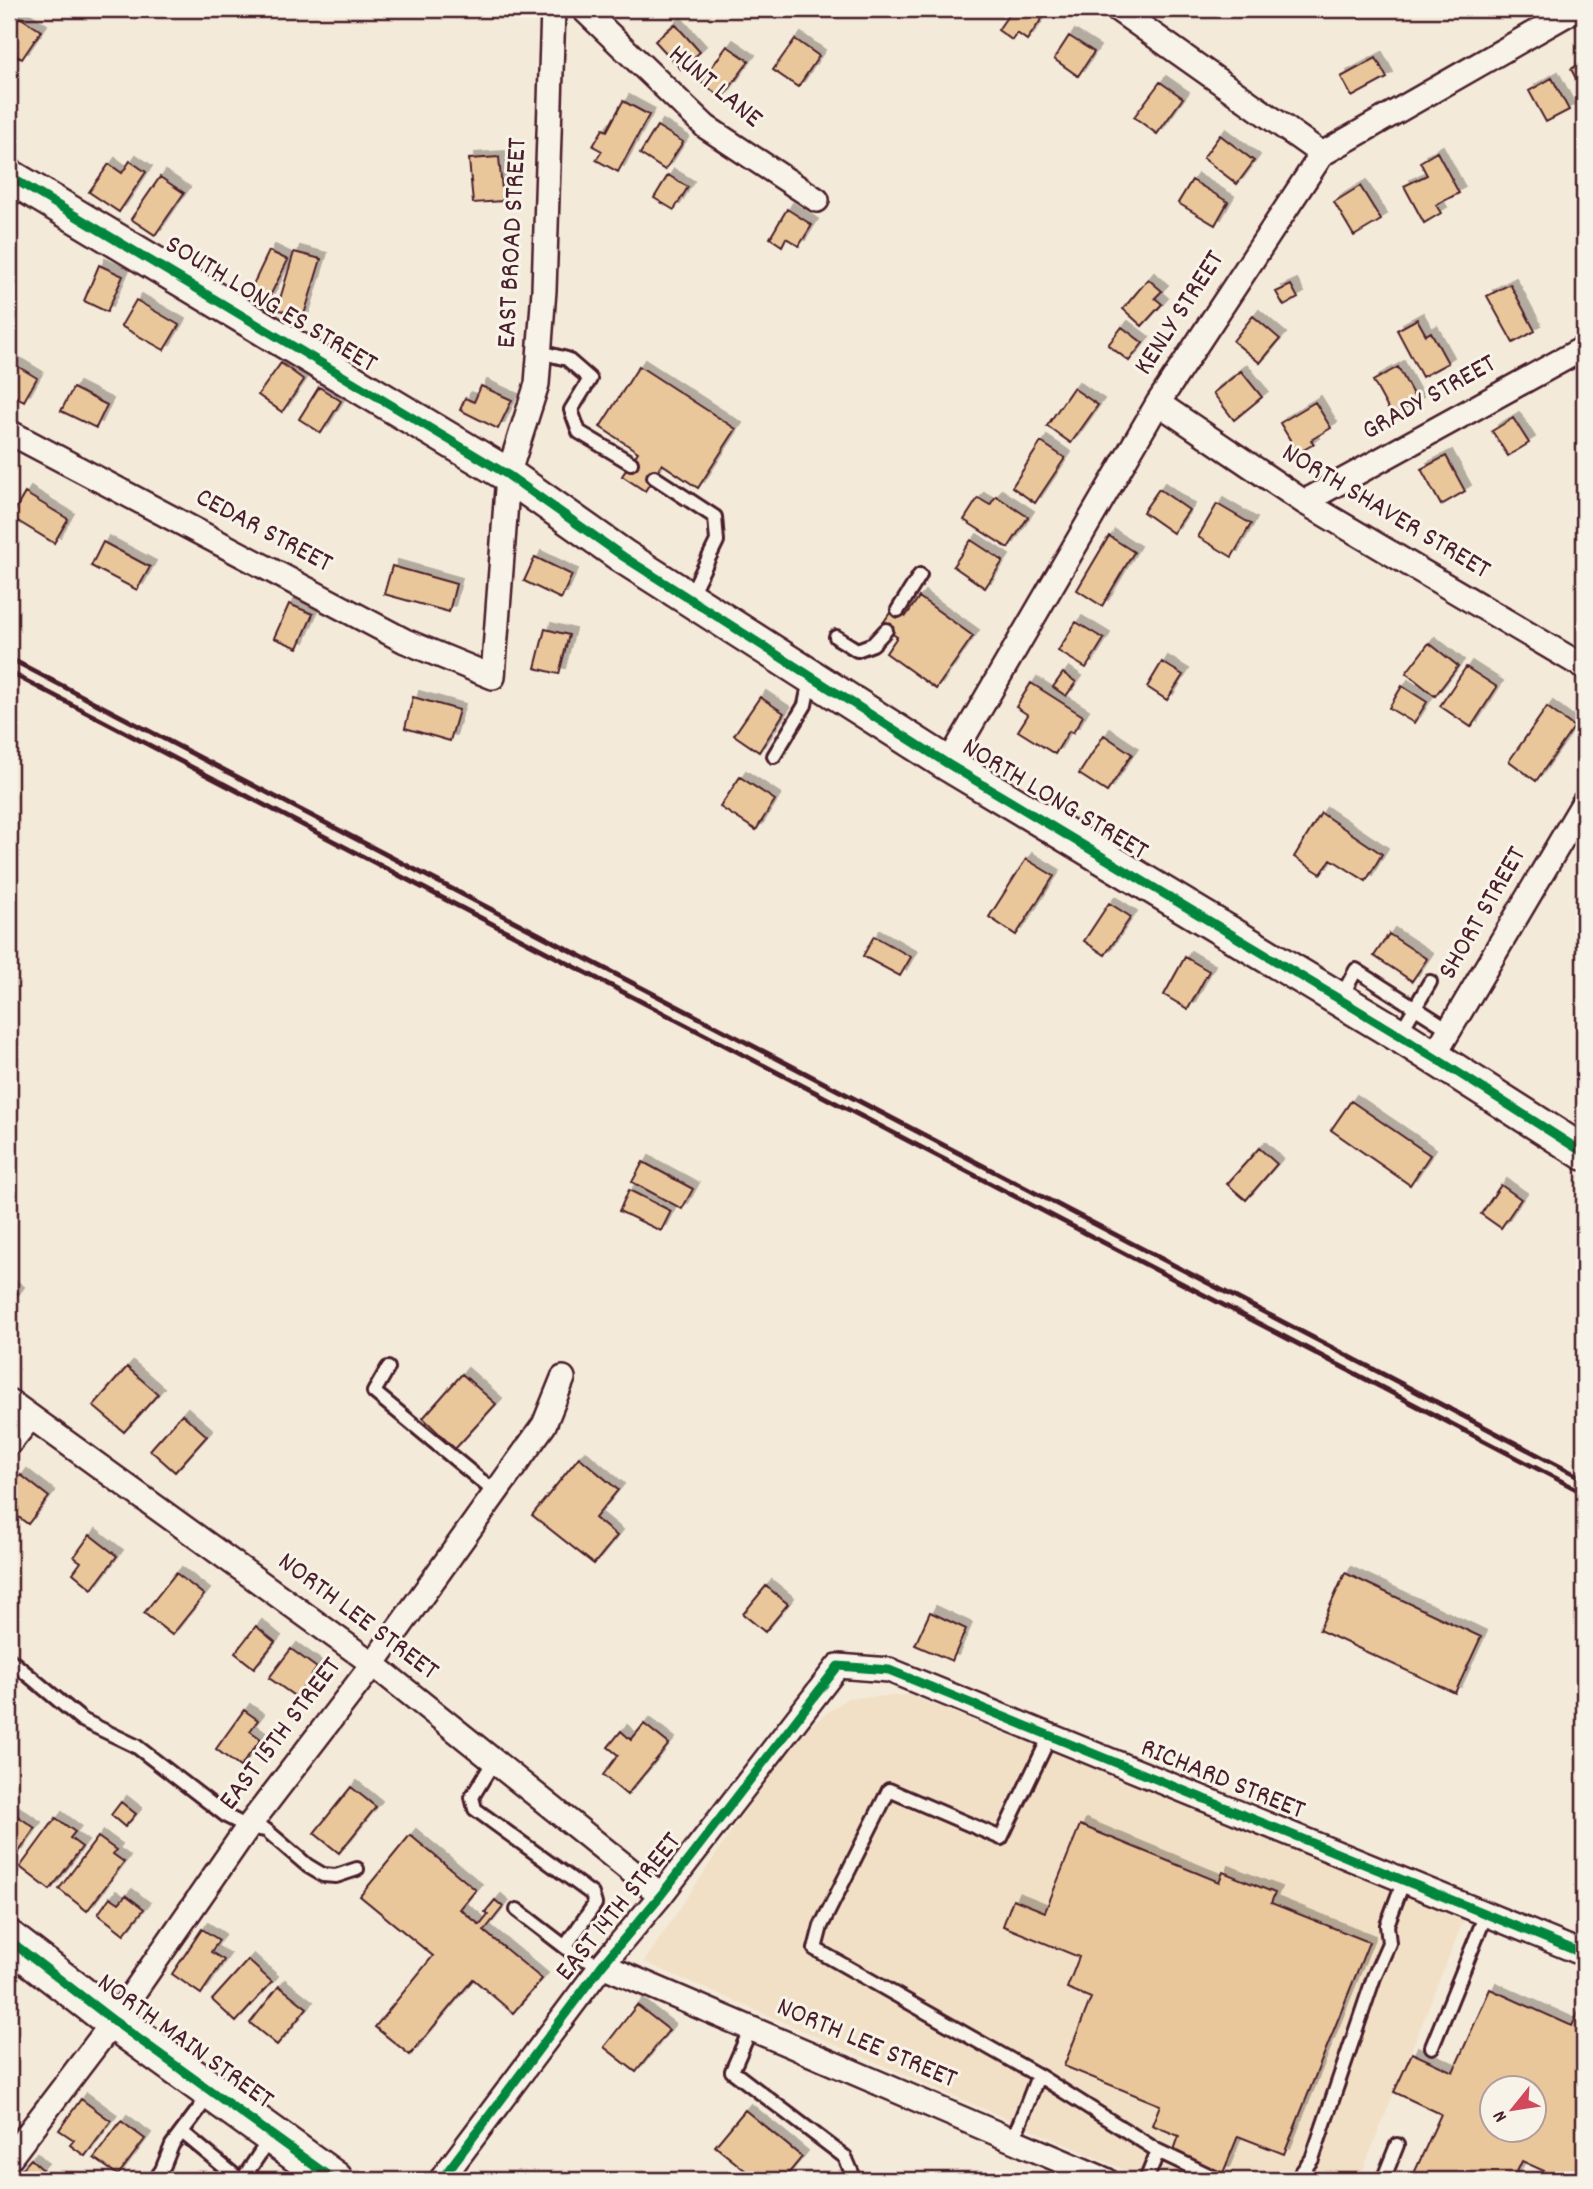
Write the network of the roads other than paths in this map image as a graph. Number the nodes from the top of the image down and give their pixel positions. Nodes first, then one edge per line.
1 (553, 9) edge
2 (583, 9) edge
3 (1117, 9) edge
4 (1576, 9) edge
5 (1322, 154) junction
6 (9, 176) edge
7 (817, 200) dead end
8 (1584, 348) edge
9 (540, 352) junction
10 (1158, 403) junction
11 (9, 432) edge
12 (631, 463) dead end
13 (508, 475) junction
14 (654, 478) dead end
15 (1304, 502) junction
16 (920, 575) dead end
17 (688, 598) junction
18 (898, 610) dead end
19 (886, 630) dead end
20 (835, 637) dead end
21 (1584, 667) edge
22 (811, 676) junction
23 (493, 677) joint
24 (774, 756) dead end
25 (948, 764) junction
26 (1584, 802) edge
27 (1430, 982) dead end
28 (1407, 1021) junction
29 (1442, 1043) junction
30 (1584, 1153) edge
31 (388, 1368) dead end
32 (563, 1378) dead end
33 (9, 1401) edge
34 (31, 1418) junction
35 (9, 1444) edge
36 (496, 1493) junction
37 (9, 1658) edge
38 (373, 1664) junction
39 (838, 1666) joint
40 (1050, 1736) junction
41 (494, 1761) junction
42 (248, 1827) junction
43 (357, 1869) dead end
44 (1404, 1880) junction
45 (661, 1895) junction
46 (517, 1910) dead end
47 (1486, 1914) junction
48 (9, 1940) edge
49 (565, 1947) junction
50 (1584, 1952) edge
51 (602, 1965) junction
52 (114, 2021) junction
53 (751, 2028) junction
54 (1432, 2047) dead end
55 (1038, 2076) junction
56 (212, 2092) junction
57 (182, 2132) junction
58 (272, 2135) junction
59 (1013, 2140) junction
60 (1397, 2145) dead end
61 (1157, 2151) junction
62 (9, 2159) edge
63 (155, 2180) edge
64 (241, 2180) edge
65 (334, 2180) edge
66 (441, 2180) edge
67 (855, 2180) edge
68 (1106, 2180) edge
69 (1146, 2180) edge
70 (1219, 2180) edge
71 (1296, 2180) edge
72 (1383, 2180) edge

1 - 9 street, EAST BROAD STREET
2 - 7 street, HUNT LANE
3 - 5 street
4 - 5 street, KENLY STREET
5 - 10 street, KENLY STREET
6 - 13 street, SOUTH LONG ES STREET
8 - 15 street, GRADY STREET
9 - 12 lane
9 - 13 street, EAST BROAD STREET
10 - 15 street, NORTH SHAVER STREET
10 - 25 street, KENLY STREET
11 - 23 street, CEDAR STREET
13 - 17 street, NORTH LONG STREET
13 - 23 street, EAST BROAD STREET
14 - 17 lane
15 - 21 street, NORTH SHAVER STREET
16 - 18 lane
17 - 22 street, NORTH LONG STREET
19 - 20 lane
22 - 24 lane
22 - 25 street, NORTH LONG STREET
25 - 28 street, NORTH LONG STREET
26 - 29 street, SHORT STREET
27 - 28 lane
28 - 29 street, NORTH LONG STREET
29 - 30 street, NORTH LONG STREET
31 - 36 lane
32 - 36 street, EAST 15TH STREET
33 - 34 street, NORTH LEE STREET
34 - 35 street
34 - 38 street, NORTH LEE STREET
36 - 38 street, EAST 15TH STREET
37 - 42 lane
38 - 41 street, NORTH LEE STREET
38 - 42 street, EAST 15TH STREET
39 - 40 street, RICHARD STREET
39 - 45 street, EAST 14TH STREET
40 - 44 street, RICHARD STREET
40 - 55 lane
41 - 45 street, NORTH LEE STREET
41 - 49 lane
42 - 43 lane
42 - 52 street, EAST 15TH STREET
44 - 47 street, RICHARD STREET
44 - 71 lane
45 - 51 street, EAST 14TH STREET
46 - 49 lane
47 - 50 street, RICHARD STREET
47 - 54 lane
48 - 52 main road, NORTH MAIN STREET
49 - 51 lane
51 - 53 street, NORTH LEE STREET
51 - 66 street, EAST 14TH STREET
52 - 56 main road, NORTH MAIN STREET
52 - 62 street, EAST 15TH STREET
53 - 59 street, NORTH LEE STREET
53 - 67 lane
55 - 59 lane
55 - 61 lane
56 - 57 lane
56 - 58 main road, NORTH MAIN STREET
57 - 63 lane
57 - 64 lane
58 - 64 lane
58 - 65 main road, NORTH MAIN STREET
59 - 68 street, NORTH LEE STREET
60 - 72 lane
61 - 69 lane
61 - 70 lane

